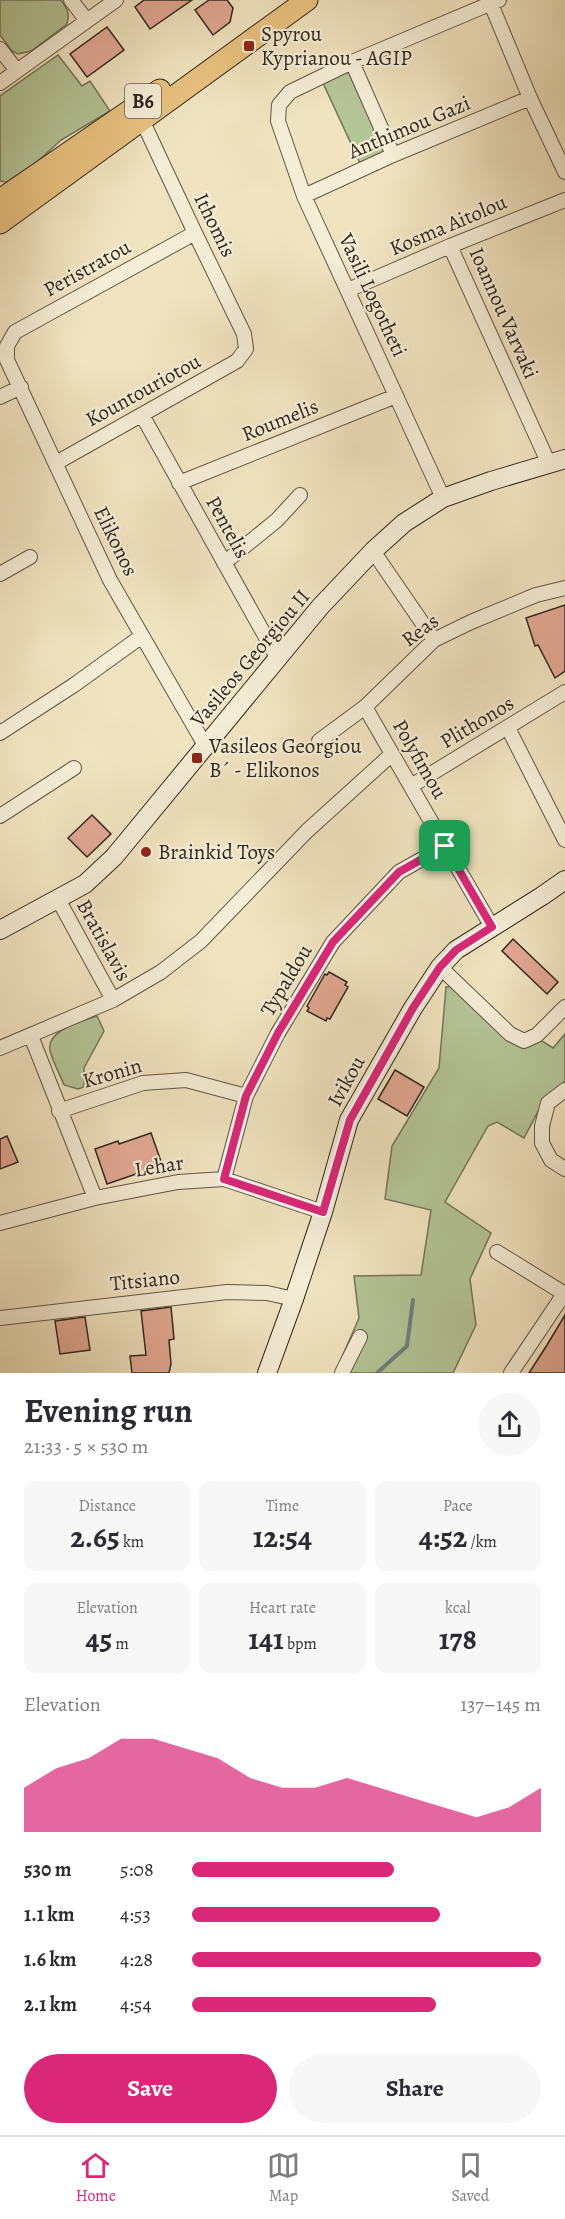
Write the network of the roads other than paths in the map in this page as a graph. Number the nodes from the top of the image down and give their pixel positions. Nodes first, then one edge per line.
1 (71, 0) edge
2 (116, 0) edge
3 (284, 0) edge
4 (307, 0) edge
5 (495, 2) edge
6 (87, 21) junction
7 (0, 49) edge
8 (352, 62) junction
9 (17, 71) junction
10 (0, 83) edge
11 (530, 98) junction
12 (142, 120) junction
13 (560, 146) edge
14 (393, 155) junction
15 (565, 172) edge
16 (304, 196) junction
17 (565, 200) edge
18 (0, 201) edge
19 (0, 223) edge
20 (195, 233) junction
21 (450, 246) junction
22 (348, 290) junction
23 (7, 346) joint
24 (246, 348) joint
25 (21, 387) junction
26 (396, 396) junction
27 (0, 397) edge
28 (142, 415) junction
29 (557, 461) edge
30 (56, 463) junction
31 (179, 483) junction
32 (300, 495) dead end
33 (443, 498) junction
34 (373, 551) junction
35 (30, 557) dead end
36 (224, 563) junction
37 (0, 574) edge
38 (565, 588) edge
39 (142, 636) junction
40 (434, 640) junction
41 (278, 658) junction
42 (565, 693) edge
43 (365, 707) junction
44 (508, 728) junction
45 (0, 733) edge
46 (319, 741) dead end
47 (206, 747) junction
48 (392, 754) junction
49 (74, 768) dead end
50 (411, 786) junction
51 (0, 816) edge
52 (565, 840) edge
53 (445, 846) junction
54 (565, 880) edge
55 (58, 899) junction
56 (492, 927) junction
57 (0, 930) edge
58 (440, 967) junction
59 (113, 1000) junction
60 (565, 1007) edge
61 (31, 1036) junction
62 (0, 1048) edge
63 (565, 1090) edge
64 (246, 1096) junction
65 (59, 1111) junction
66 (565, 1169) edge
67 (224, 1179) junction
68 (95, 1198) junction
69 (323, 1212) junction
70 (0, 1223) edge
71 (497, 1252) dead end
72 (565, 1294) edge
73 (294, 1299) junction
74 (0, 1318) edge
75 (360, 1337) dead end
76 (267, 1373) edge
77 (342, 1373) edge
78 (511, 1373) edge

1 - 6 street
2 - 6 street
3 - 18 main road, B6
4 - 12 main road, B6
5 - 8 street
5 - 11 street
6 - 9 street
7 - 9 street
8 - 14 street
8 - 16 street, Vasili Logotheti
9 - 10 street
11 - 13 street
11 - 14 street, Anthimou Gazi
12 - 19 main road, B6
12 - 20 street, Ithomis
13 - 15 street
14 - 16 street, Anthimou Gazi
16 - 22 street, Vasili Logotheti
17 - 21 street, Kosma Aitolou
20 - 23 street, Peristratou
20 - 24 street, Ithomis
21 - 22 street, Kosma Aitolou
21 - 29 street, Ioannou Varvaki
22 - 26 street, Vasili Logotheti
23 - 25 street, Elikonos
24 - 28 street, Kountouriotou
25 - 27 street
25 - 30 street, Elikonos
26 - 31 street, Roumelis
26 - 33 street, Vasili Logotheti
28 - 30 street, Kountouriotou
28 - 31 street, Pentelis
29 - 33 street, Vasileos Georgiou II
30 - 39 street, Elikonos
31 - 36 street, Pentelis
32 - 36 street
33 - 34 street, Vasileos Georgiou II
34 - 40 street
34 - 41 street, Vasileos Georgiou II
35 - 37 street
36 - 41 street, Pentelis
38 - 40 street, Reas
39 - 45 street
39 - 47 street, Elikonos
40 - 43 street, Reas
41 - 47 street, Vasileos Georgiou II
42 - 44 street, Plithonos
43 - 46 street, Reas
43 - 48 street, Polyfimou
44 - 50 street, Plithonos
44 - 52 street
47 - 55 street, Vasileos Georgiou II
48 - 50 street, Polyfimou
48 - 59 street
49 - 51 street
50 - 53 street, Polyfimou
53 - 56 street, Polyfimou
53 - 64 street, Typaldou
54 - 56 street, Ivikou
55 - 57 street, Vasileos Georgiou II
55 - 59 street, Bratislavis
56 - 58 street, Ivikou
58 - 60 street
58 - 69 street, Ivikou
59 - 61 street
61 - 62 street
61 - 65 street
63 - 66 street
64 - 65 street, Kronin
64 - 67 street, Typaldou
65 - 68 street
67 - 68 street, Lehar
67 - 69 street, Lehar
68 - 70 street, Lehar
69 - 73 street, Ivikou
71 - 72 street
72 - 78 street
73 - 74 street, Titsiano
73 - 76 street, Ivikou
75 - 77 street

